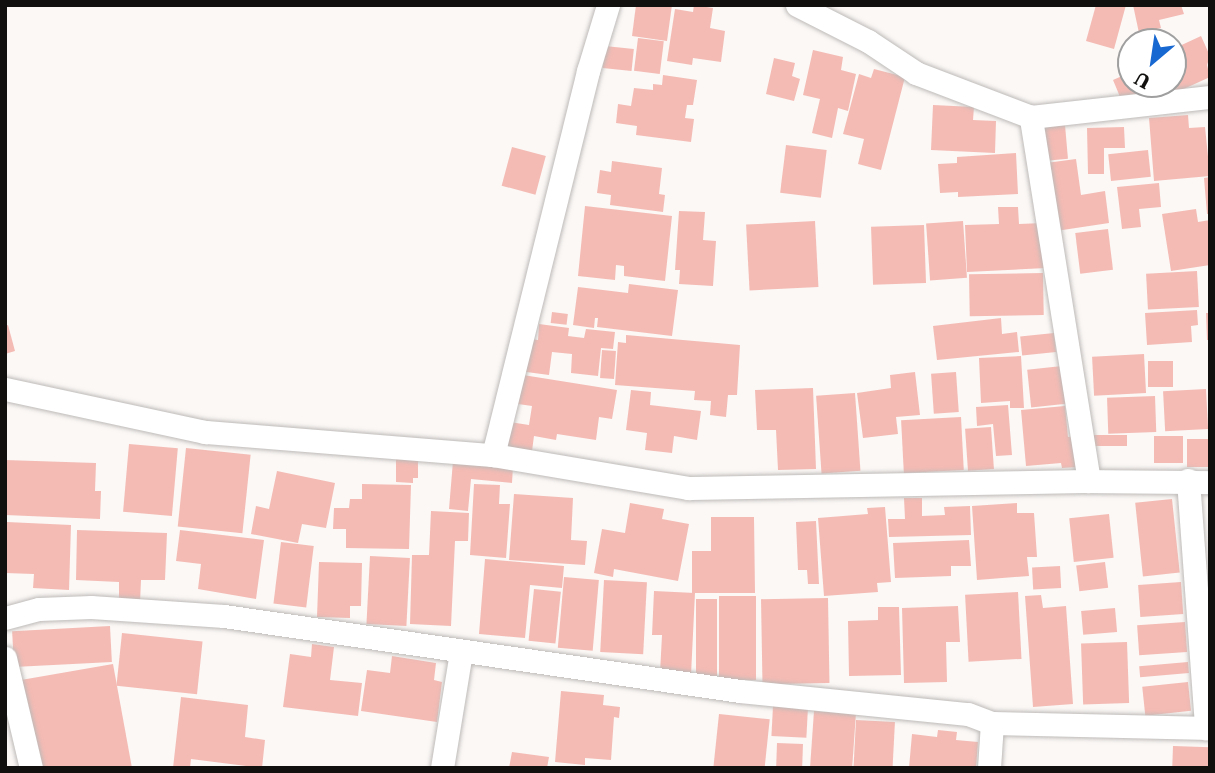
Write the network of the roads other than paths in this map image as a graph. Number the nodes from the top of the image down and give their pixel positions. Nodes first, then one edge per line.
1 (608, 5) edge
2 (797, 5) edge
3 (1210, 97) edge
4 (1031, 117) junction
5 (5, 389) edge
6 (493, 456) junction
7 (1089, 481) junction
8 (1199, 481) edge
9 (5, 618) edge
10 (461, 652) junction
11 (5, 658) edge
12 (992, 723) junction
13 (1208, 728) edge
14 (31, 768) edge
15 (442, 768) edge
16 (989, 768) edge

1 - 6 street
2 - 4 street
3 - 4 street
4 - 7 street
5 - 6 street
6 - 7 street
7 - 8 street
8 - 13 street
9 - 10 street
10 - 12 street
10 - 15 street
11 - 14 street
12 - 13 street
12 - 16 street

